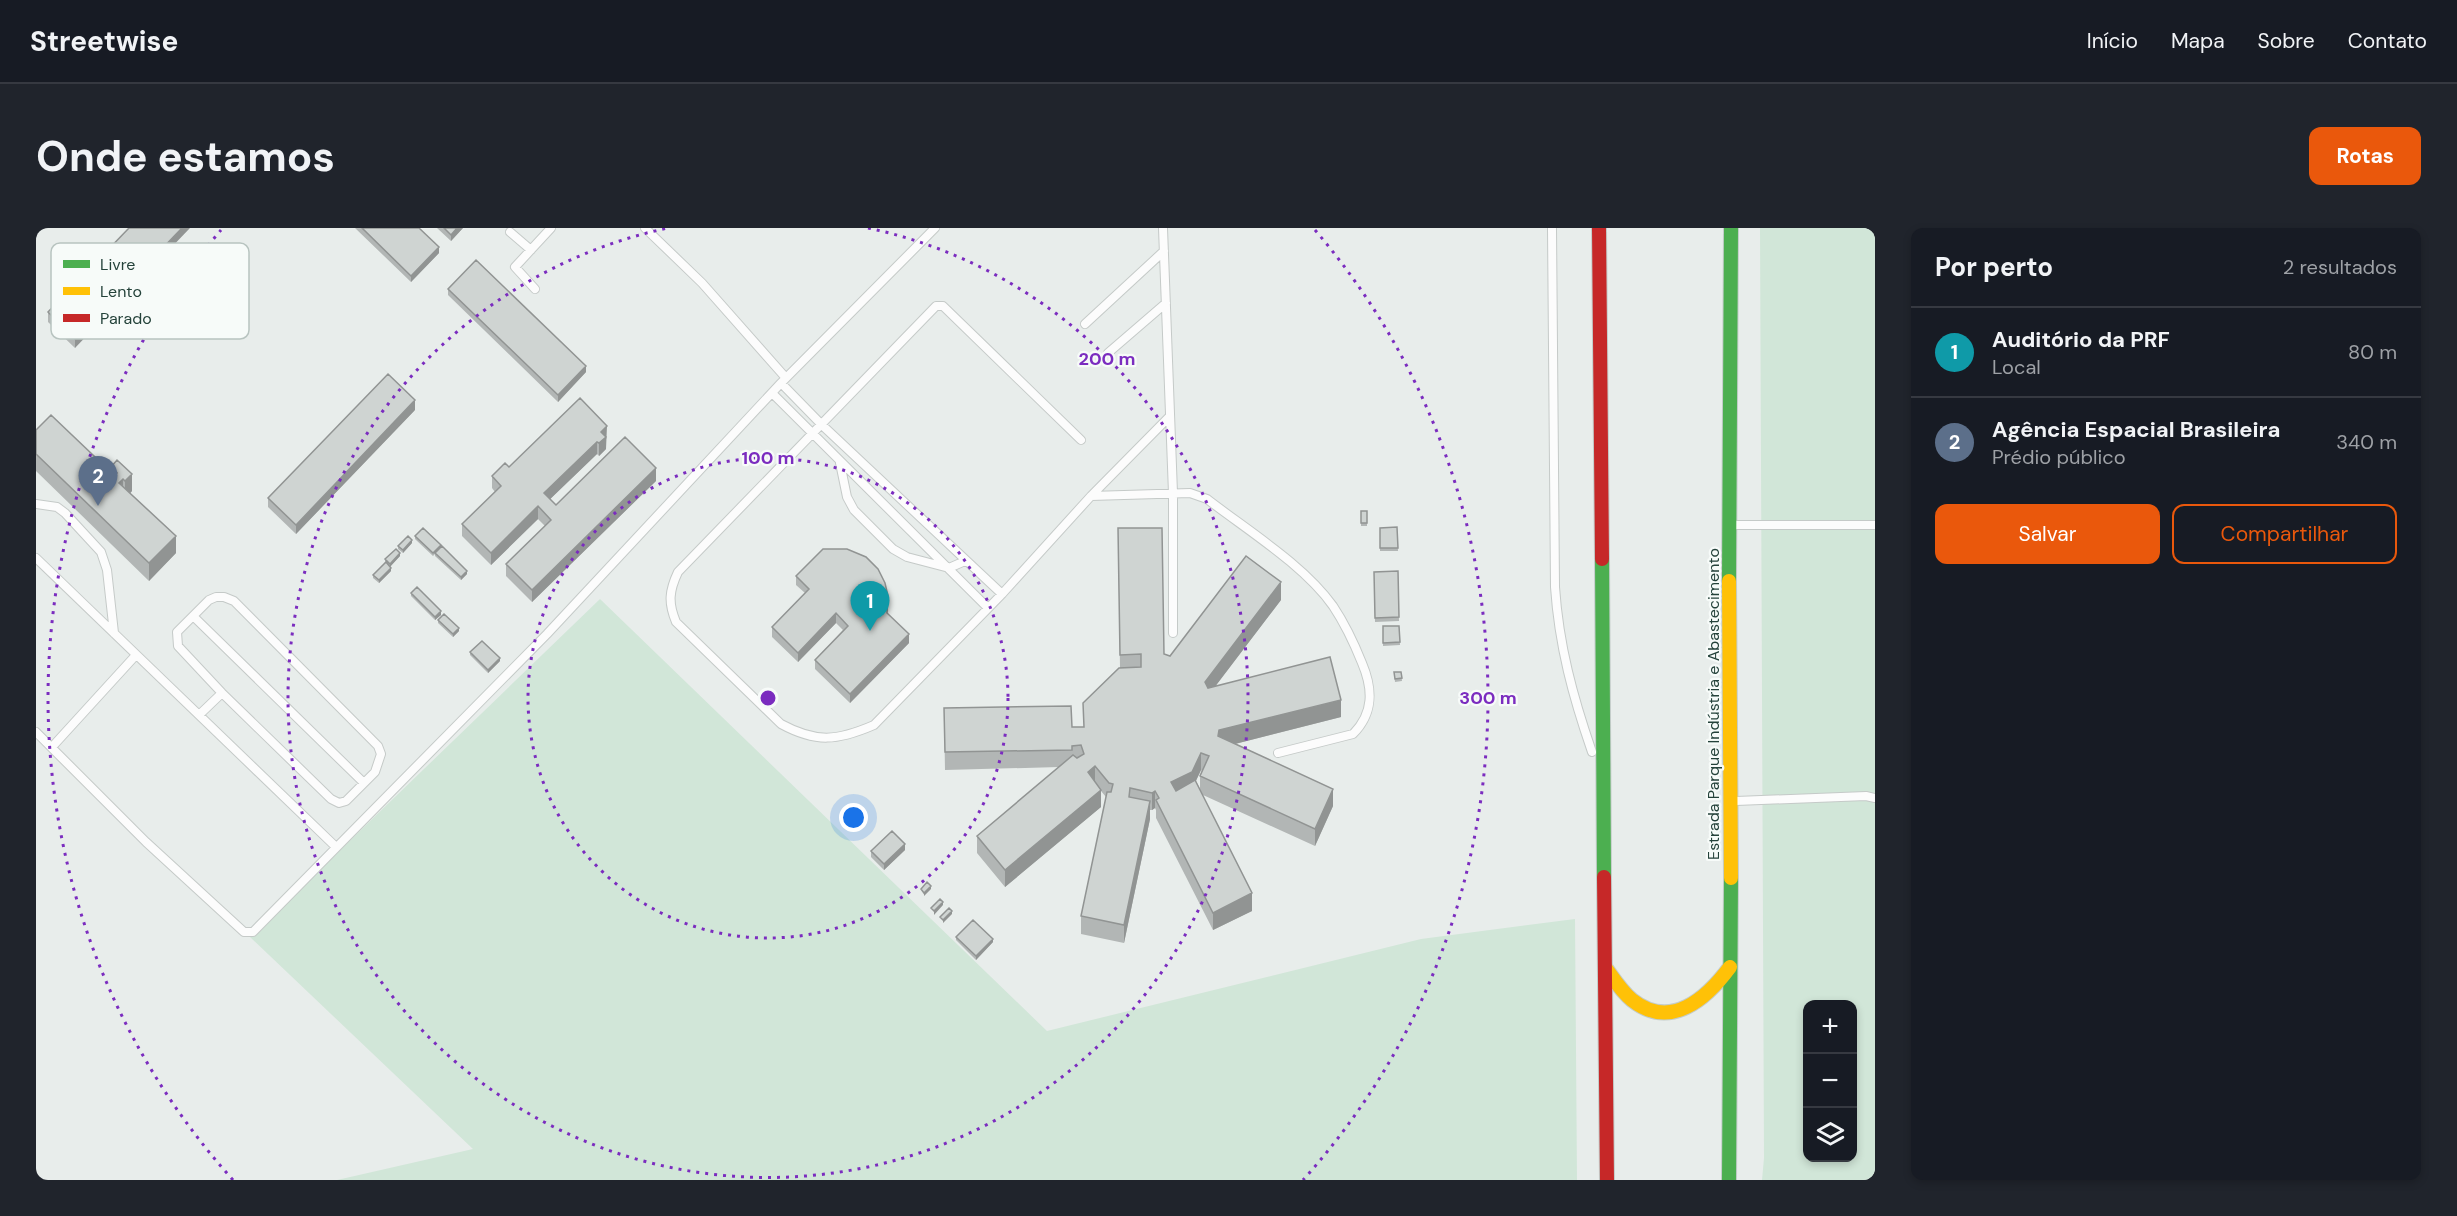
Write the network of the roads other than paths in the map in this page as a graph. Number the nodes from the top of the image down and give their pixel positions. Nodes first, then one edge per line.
1 (551, 228) edge
2 (645, 228) edge
3 (935, 228) edge
4 (1163, 228) edge
5 (1552, 228) edge
6 (1599, 228) edge
7 (1731, 228) edge
8 (510, 232) dead end
9 (531, 250) junction
10 (1164, 251) junction
11 (535, 289) dead end
12 (1166, 303) junction
13 (1084, 324) dead end
14 (1108, 353) dead end
15 (784, 381) junction
16 (772, 393) junction
17 (1170, 416) junction
18 (822, 425) junction
19 (812, 434) junction
20 (1081, 440) dead end
21 (839, 461) junction
22 (1173, 493) junction
23 (1091, 496) junction
24 (36, 504) edge
25 (1728, 525) junction
26 (1875, 525) edge
27 (36, 558) edge
28 (965, 561) junction
29 (948, 568) junction
30 (1002, 594) junction
31 (988, 608) junction
32 (193, 616) junction
33 (114, 633) junction
34 (1173, 633) dead end
35 (136, 655) junction
36 (222, 693) junction
37 (199, 715) junction
38 (36, 732) edge
39 (52, 747) junction
40 (1278, 753) dead end
41 (364, 783) junction
42 (1604, 786) junction
43 (1875, 798) edge
44 (1732, 801) junction
45 (336, 847) junction
46 (1605, 967) junction
47 (1730, 967) junction
48 (1733, 1024) junction
49 (1743, 1169) dead end
50 (1607, 1180) edge
51 (1729, 1180) edge

1 - 9 lane
2 - 15 lane
3 - 15 lane
4 - 10 lane
5 - 42 lane
6 - 42 highway
7 - 25 highway, Estrada Parque Indústria e Abastecimento
8 - 9 lane
9 - 11 lane
10 - 12 lane
10 - 13 lane
12 - 14 lane
12 - 17 lane
15 - 16 lane
15 - 18 lane
16 - 19 lane
16 - 45 lane
17 - 22 lane
17 - 23 lane
18 - 19 lane
18 - 20 lane
18 - 28 lane
19 - 21 lane
19 - 31 lane
21 - 29 lane
21 - 29 lane
22 - 23 lane
22 - 34 lane
22 - 40 lane
23 - 30 lane
24 - 33 lane
25 - 26 lane
25 - 44 highway, Estrada Parque Indústria e Abastecimento
27 - 33 lane
28 - 29 lane
28 - 30 lane
29 - 31 lane
30 - 31 lane
32 - 36 lane
32 - 41 lane
32 - 41 lane
33 - 35 lane
35 - 37 lane
35 - 39 lane
36 - 37 lane
36 - 41 lane
37 - 45 lane
38 - 39 lane
39 - 45 lane
42 - 46 highway
43 - 44 lane
44 - 47 highway, Estrada Parque Indústria e Abastecimento
46 - 47 highway
46 - 50 highway
47 - 48 highway, Estrada Parque Indústria e Abastecimento
48 - 49 highway
48 - 51 highway, Estrada Parque Indústria e Abastecimento

